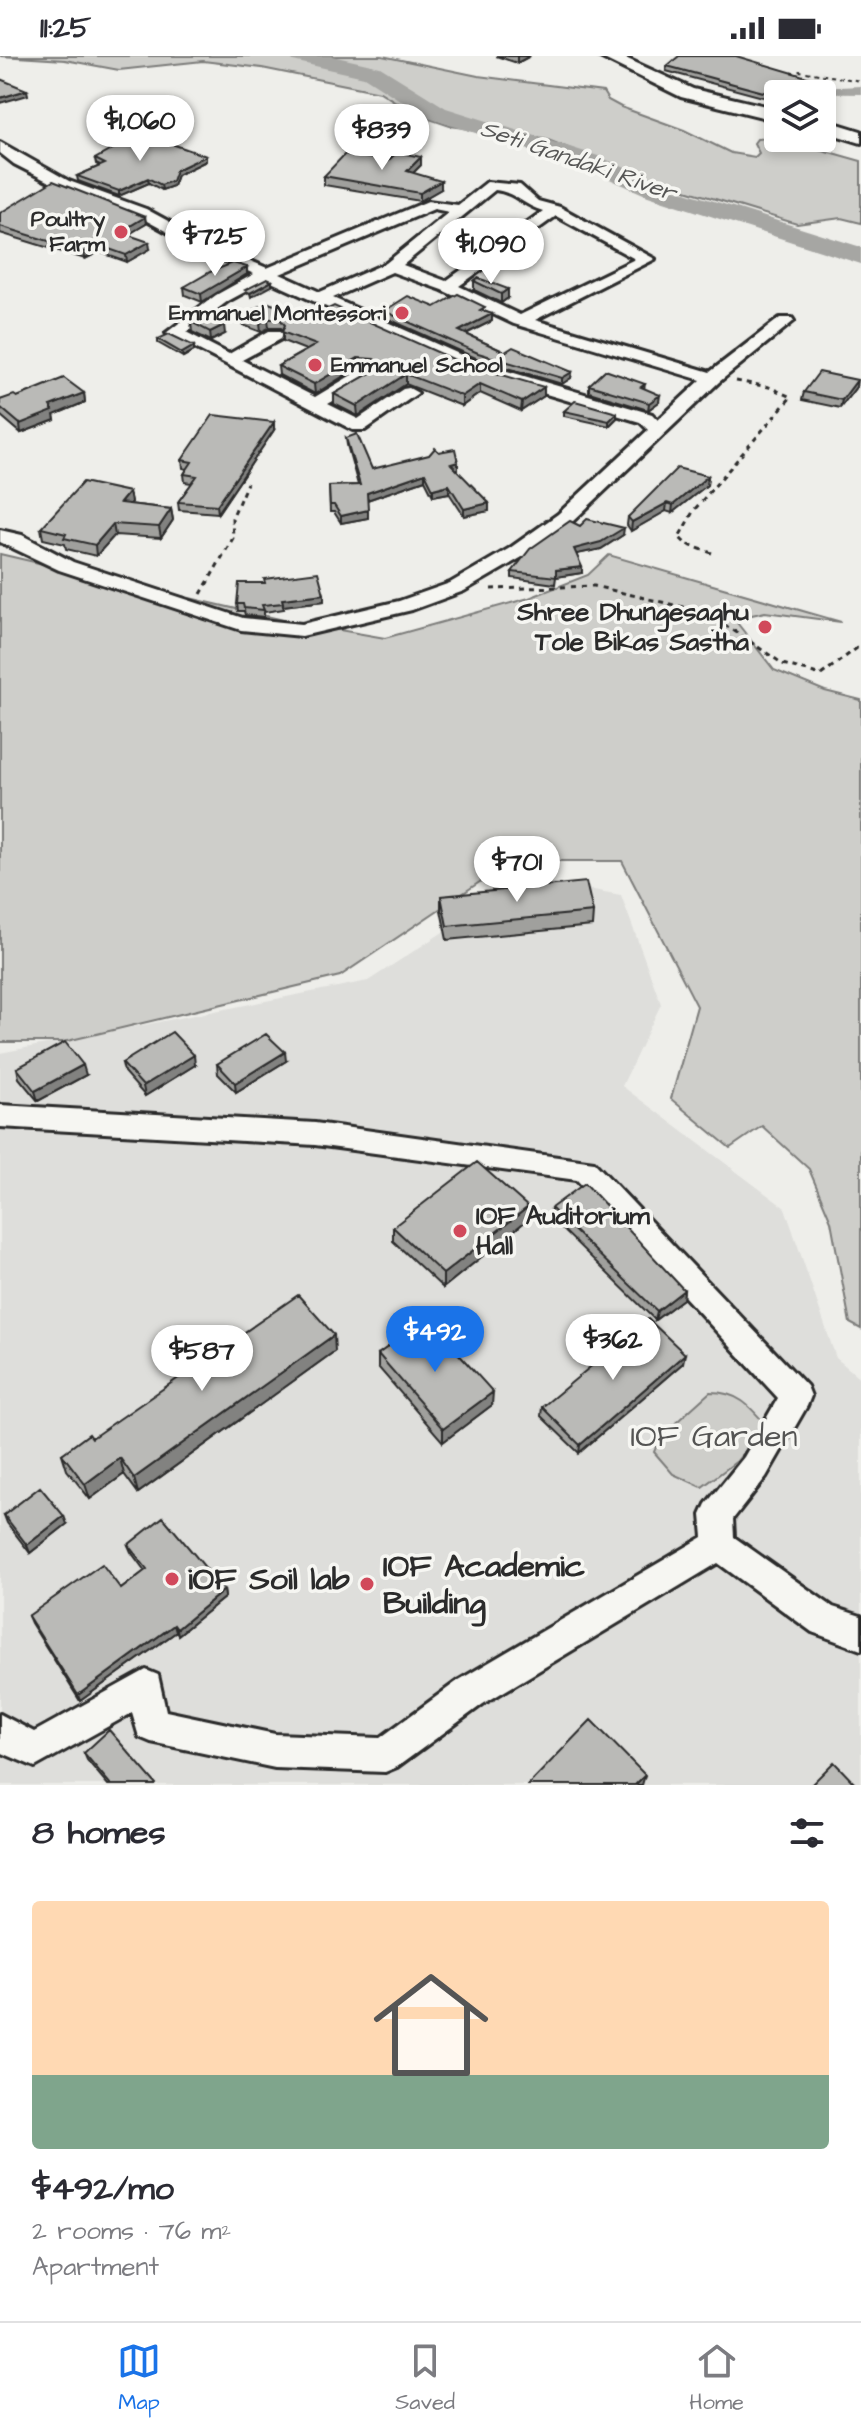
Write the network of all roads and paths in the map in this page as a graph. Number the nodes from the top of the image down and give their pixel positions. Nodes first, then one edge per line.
1 (607, 56) edge
2 (787, 76) edge
3 (861, 81) edge
4 (764, 112) edge
5 (836, 129) edge
6 (861, 137) edge
7 (0, 146) edge
8 (460, 210) junction
9 (555, 210) junction
10 (392, 266) junction
11 (266, 274) junction
12 (448, 287) junction
13 (320, 298) junction
14 (520, 321) junction
15 (786, 321) dead end
16 (275, 335) dead end
17 (232, 359) junction
18 (366, 374) edge
19 (713, 378) junction
20 (409, 393) dead end
21 (314, 405) junction
22 (658, 430) junction
23 (247, 483) dead end
24 (0, 536) edge
25 (712, 553) dead end
26 (457, 587) junction
27 (193, 606) junction
28 (861, 645) edge
29 (0, 1116) edge
30 (719, 1545) junction
31 (861, 1633) edge
32 (0, 1731) edge

1 - 4 main road
2 - 3 path
5 - 6 main road
7 - 11 street
8 - 9 street
8 - 10 street
8 - 11 street
9 - 12 street
9 - 14 street
10 - 12 street
10 - 13 street
11 - 13 street
11 - 17 street
12 - 14 street
13 - 22 street
14 - 19 street
15 - 19 street
16 - 17 street
17 - 21 street
18 - 21 street
19 - 22 street
19 - 25 path
20 - 21 street
22 - 26 street
23 - 27 path
24 - 27 street
26 - 27 street
26 - 28 path
29 - 30 street
30 - 31 street
30 - 32 street

